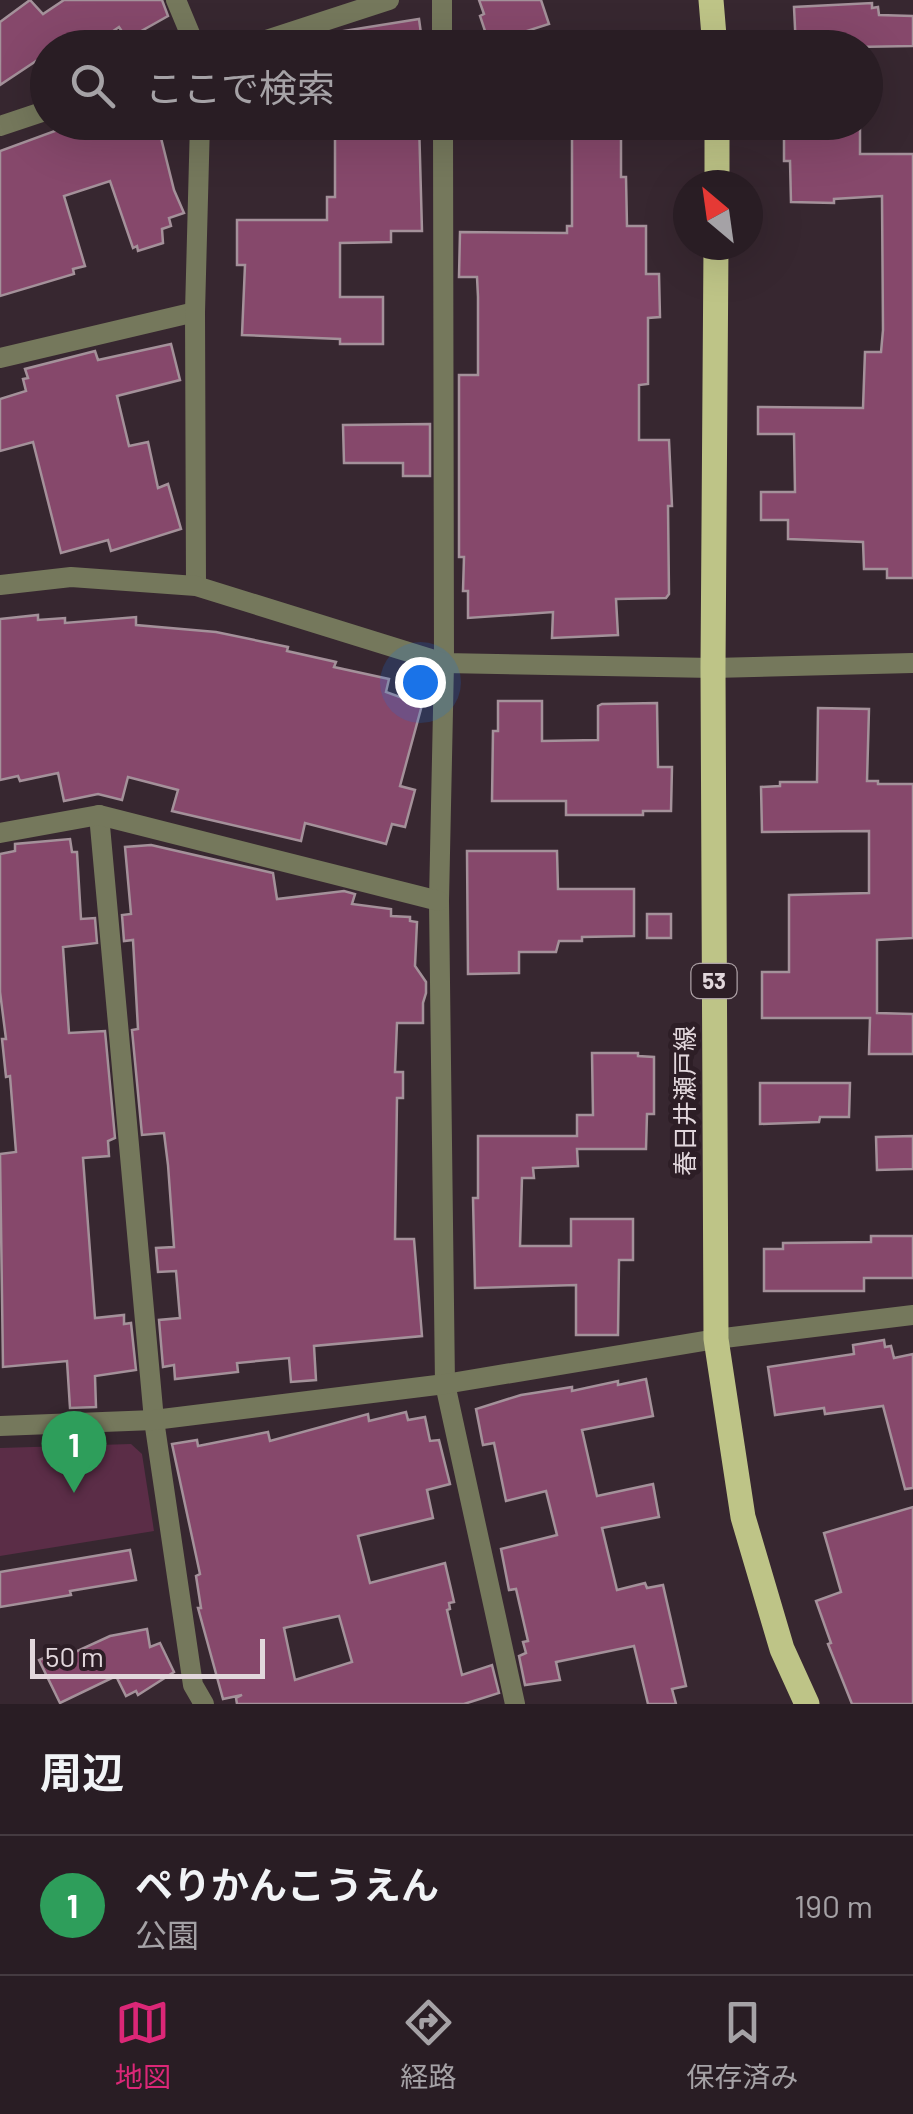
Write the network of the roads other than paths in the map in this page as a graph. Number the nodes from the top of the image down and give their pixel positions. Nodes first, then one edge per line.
1 (176, 0) edge
2 (389, 0) edge
3 (442, 0) edge
4 (711, 0) edge
5 (188, 30) edge
6 (297, 30) edge
7 (442, 30) edge
8 (714, 30) edge
9 (30, 116) edge
10 (0, 126) edge
11 (200, 140) edge
12 (443, 140) edge
13 (717, 140) edge
14 (716, 170) edge
15 (716, 260) edge
16 (196, 312) junction
17 (0, 358) edge
18 (0, 585) edge
19 (196, 586) junction
20 (913, 662) edge
21 (444, 663) junction
22 (713, 668) junction
23 (99, 815) junction
24 (0, 832) edge
25 (439, 901) junction
26 (913, 1315) edge
27 (716, 1339) junction
28 (445, 1384) junction
29 (154, 1420) junction
30 (0, 1426) edge
31 (204, 1704) edge
32 (514, 1704) edge
33 (807, 1704) edge

1 - 5 street
2 - 6 street
3 - 7 street
4 - 8 main road
9 - 10 street
11 - 16 street
12 - 21 street
13 - 14 main road
15 - 22 main road, 春日井瀬戸線 / 53
16 - 17 street
16 - 19 street
18 - 19 street
19 - 21 street
20 - 22 street
21 - 22 street
21 - 25 street
22 - 27 main road, 春日井瀬戸線 / 53
23 - 24 street
23 - 25 street
23 - 29 street
25 - 28 street
26 - 27 street
27 - 28 street
27 - 33 main road, 春日井瀬戸線 / 53
28 - 29 street
28 - 32 street
29 - 30 street
29 - 31 street

